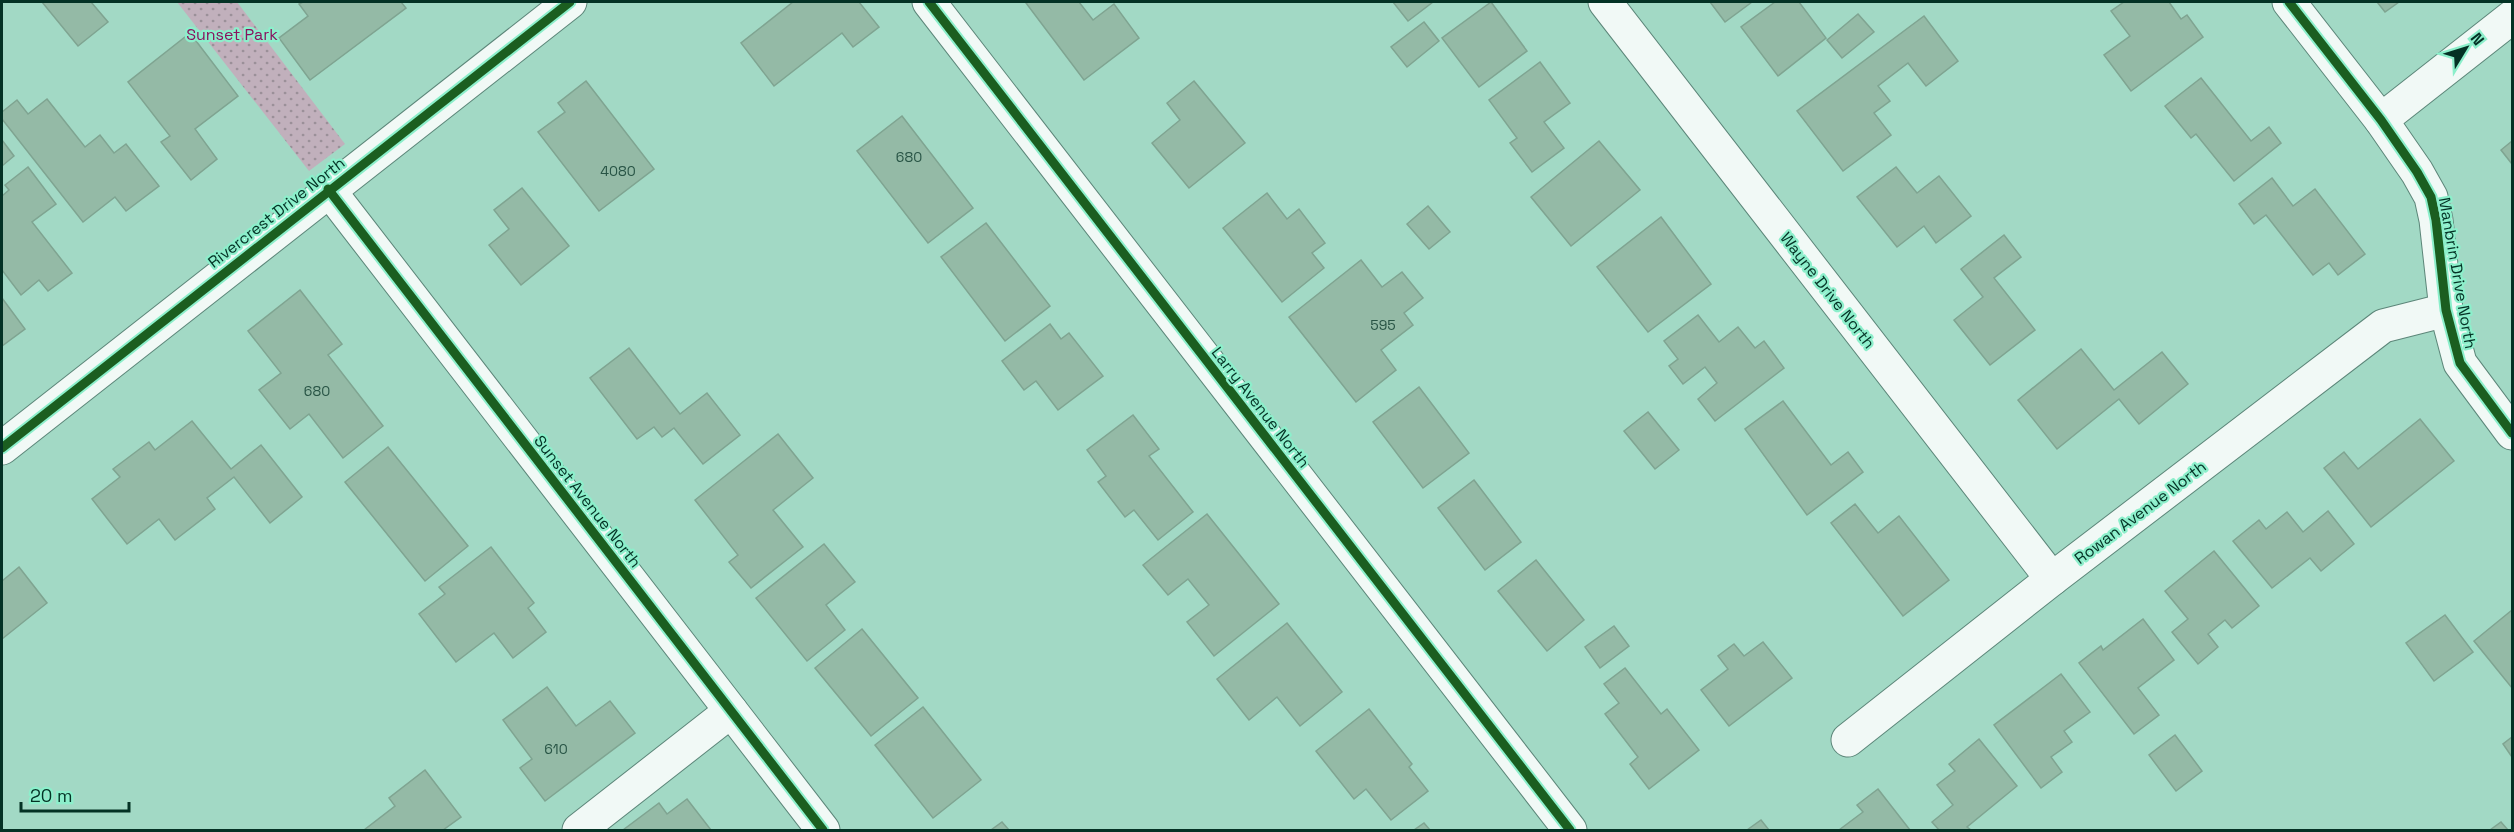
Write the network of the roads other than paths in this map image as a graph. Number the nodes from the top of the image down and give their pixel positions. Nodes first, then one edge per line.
1 (570, 2) edge
2 (929, 2) edge
3 (1605, 2) edge
4 (2289, 2) edge
5 (2512, 17) edge
6 (2381, 120) junction
7 (328, 189) junction
8 (2446, 310) junction
9 (2512, 433) edge
10 (2, 448) edge
11 (2052, 579) junction
12 (731, 711) junction
13 (1848, 740) dead end
14 (579, 831) edge
15 (823, 831) edge
16 (1570, 831) edge

1 - 7 street, Rivercrest Drive North
2 - 16 street, Larry Avenue North
3 - 11 street, Wayne Drive North
4 - 6 street, Manbrin Drive North
5 - 6 street
6 - 8 street, Manbrin Drive North
7 - 10 street, Rivercrest Drive North
7 - 12 street, Sunset Avenue North
8 - 9 street, Manbrin Drive North
8 - 11 street, Rowan Avenue North
11 - 13 street, Rowan Avenue North
12 - 14 street
12 - 15 street, Sunset Avenue North

